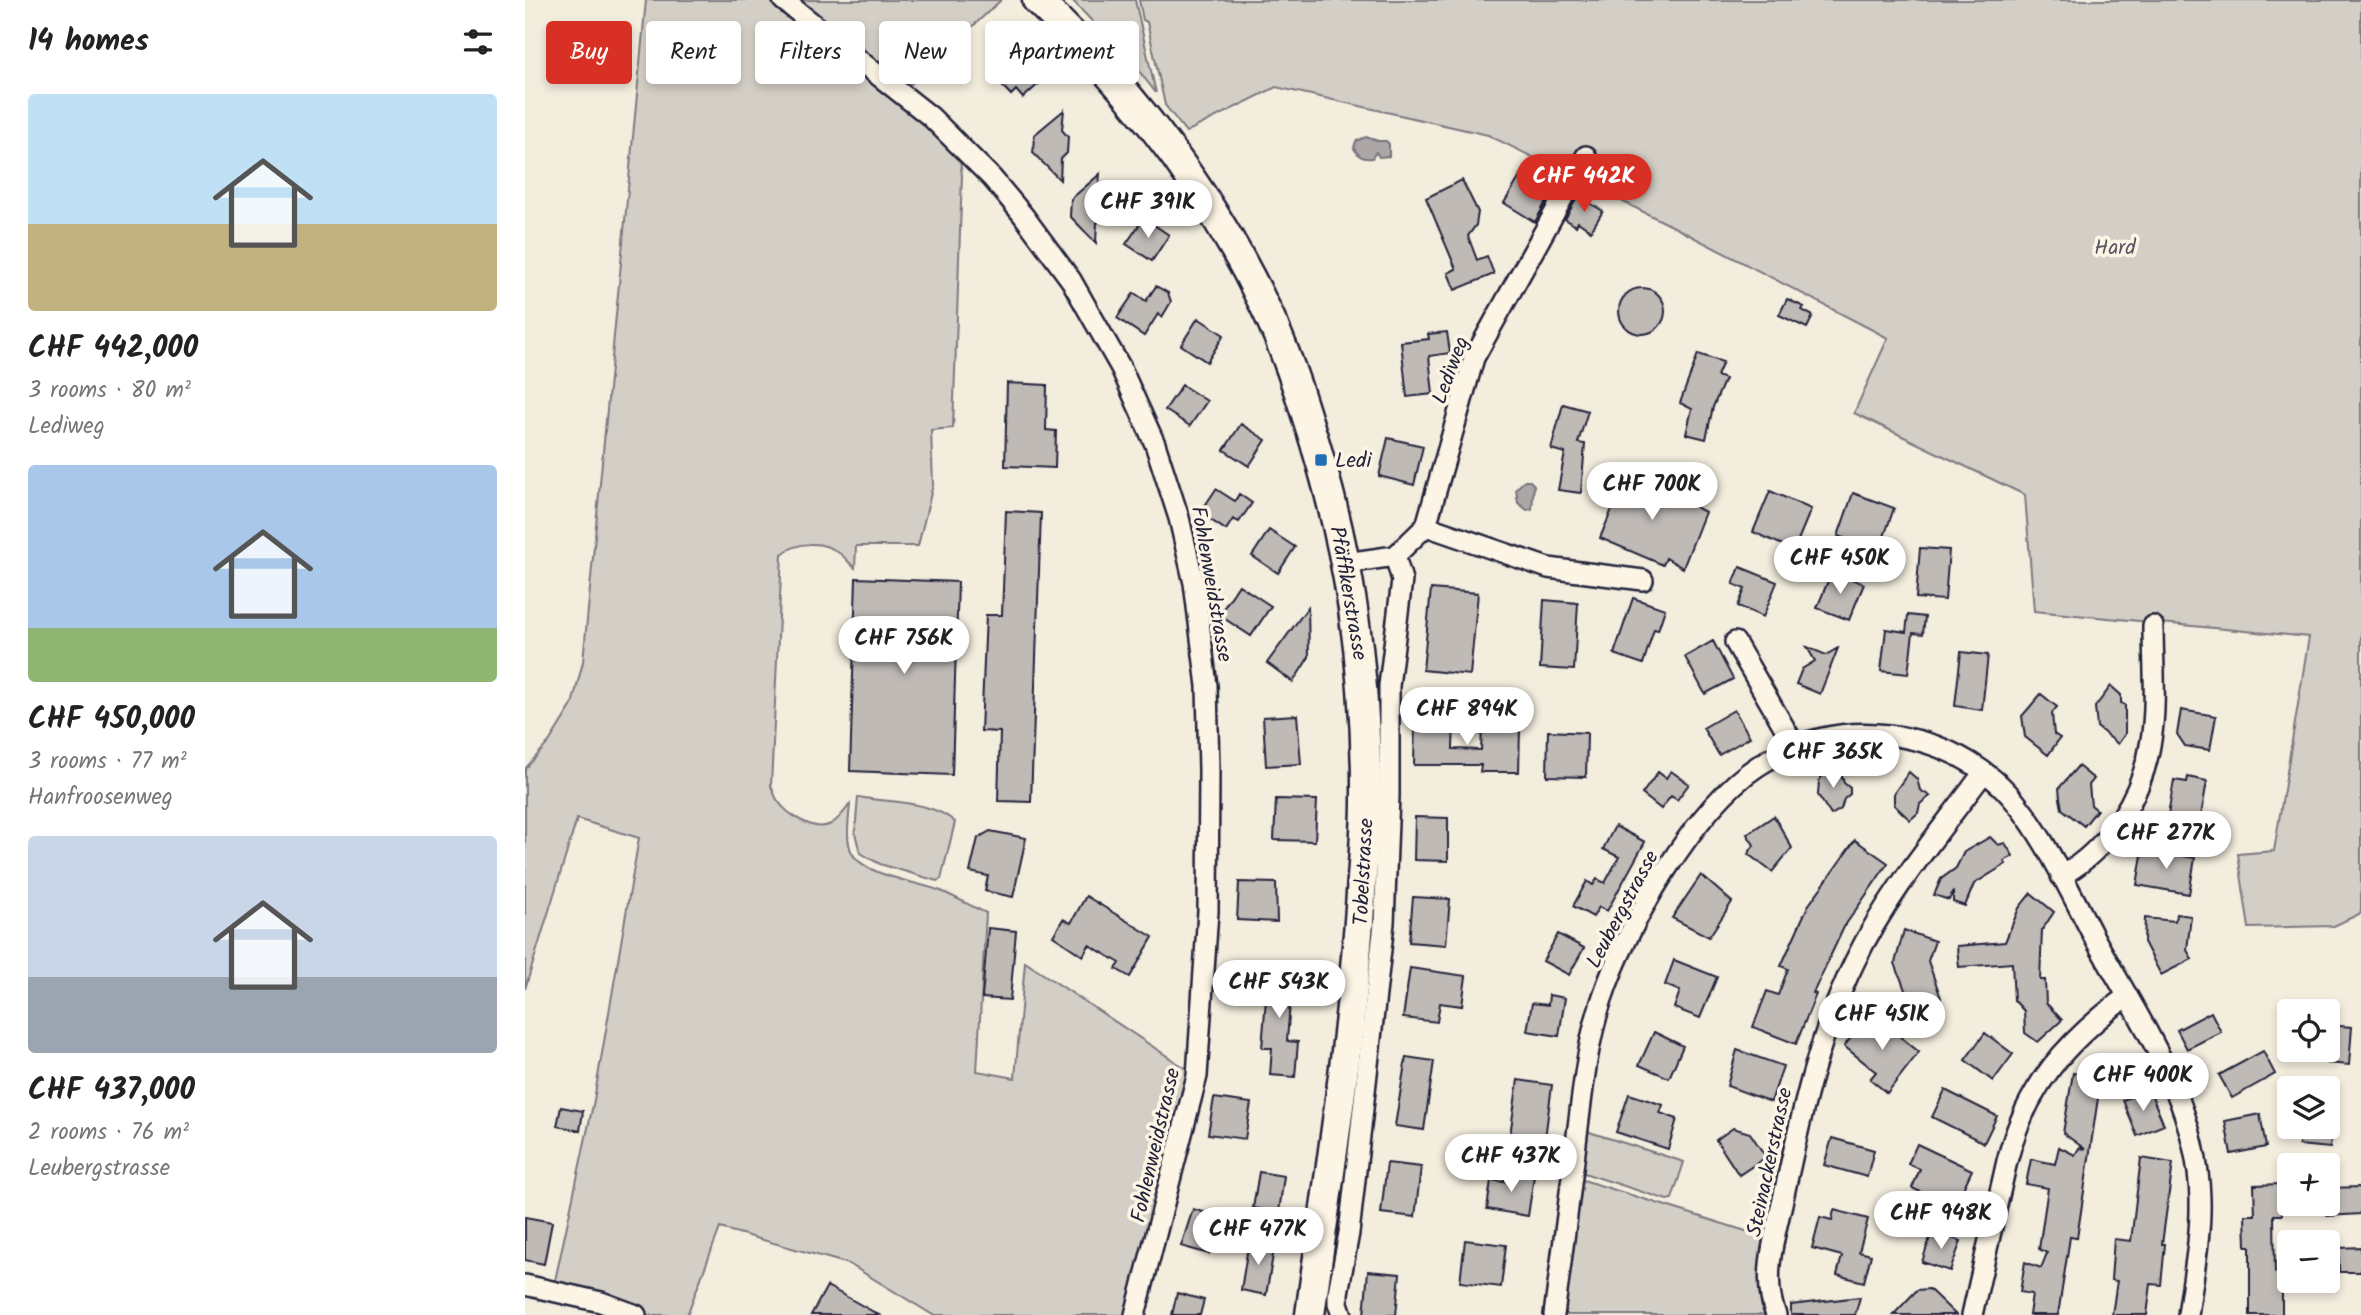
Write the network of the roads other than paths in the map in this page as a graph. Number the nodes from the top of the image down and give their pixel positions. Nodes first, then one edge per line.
1 (783, 0) edge
2 (1037, 0) edge
3 (1586, 156) dead end
4 (1426, 526) junction
5 (1395, 556) junction
6 (1346, 563) junction
7 (1643, 580) dead end
8 (2153, 626) dead end
9 (1735, 642) dead end
10 (1795, 746) junction
11 (1984, 772) junction
12 (2061, 876) junction
13 (2127, 996) junction
14 (525, 1284) edge
15 (636, 1315) edge
16 (1135, 1315) edge
17 (1310, 1315) edge
18 (1342, 1315) edge
19 (1554, 1315) edge
20 (1776, 1315) edge
21 (1972, 1315) edge
22 (2188, 1315) edge

1 - 16 street, Fohlenweidstrasse
2 - 6 main road, Pfäffikerstrasse
3 - 4 street, Lediweg
4 - 5 street, Lediweg
4 - 7 street
5 - 6 street
5 - 18 street, Tobelstrasse
6 - 17 main road, Pfäffikerstrasse
8 - 12 street
9 - 10 street
10 - 11 street, Leubergstrasse
10 - 19 street, Leubergstrasse
11 - 12 street, Leubergstrasse
11 - 20 street, Steinackerstrasse
12 - 13 street, Leubergstrasse
13 - 21 street
13 - 22 street, Leubergstrasse
14 - 15 street

